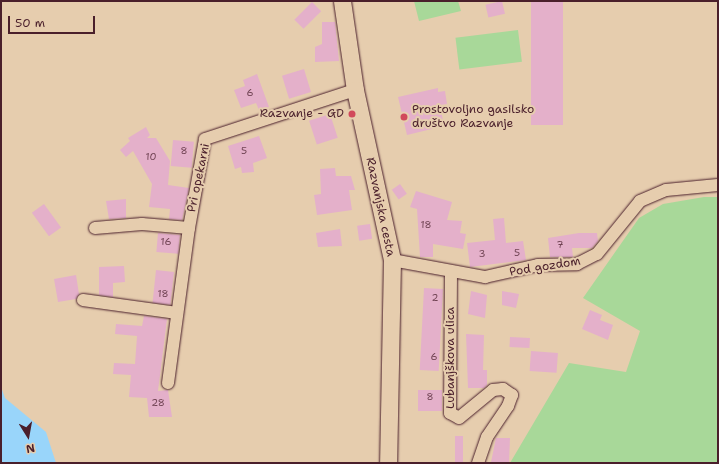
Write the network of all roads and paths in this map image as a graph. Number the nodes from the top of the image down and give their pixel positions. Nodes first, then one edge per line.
1 (342, 1) edge
2 (355, 90) junction
3 (718, 186) edge
4 (95, 228) dead end
5 (189, 228) junction
6 (392, 260) junction
7 (451, 272) junction
8 (83, 300) dead end
9 (178, 313) junction
10 (168, 383) dead end
11 (388, 463) edge
12 (478, 463) edge

1 - 2 street, Razvanjska cesta
2 - 5 street, Pri opekarni
2 - 6 street, Razvanjska cesta
3 - 7 street, Pod gozdom
4 - 5 street, Pri opekarni
5 - 9 street, Pri opekarni
6 - 7 street, Pod gozdom
6 - 11 street, Razvanjska cesta
7 - 12 street, Lubanjškova ulica
8 - 9 street
9 - 10 street, Pri opekarni

